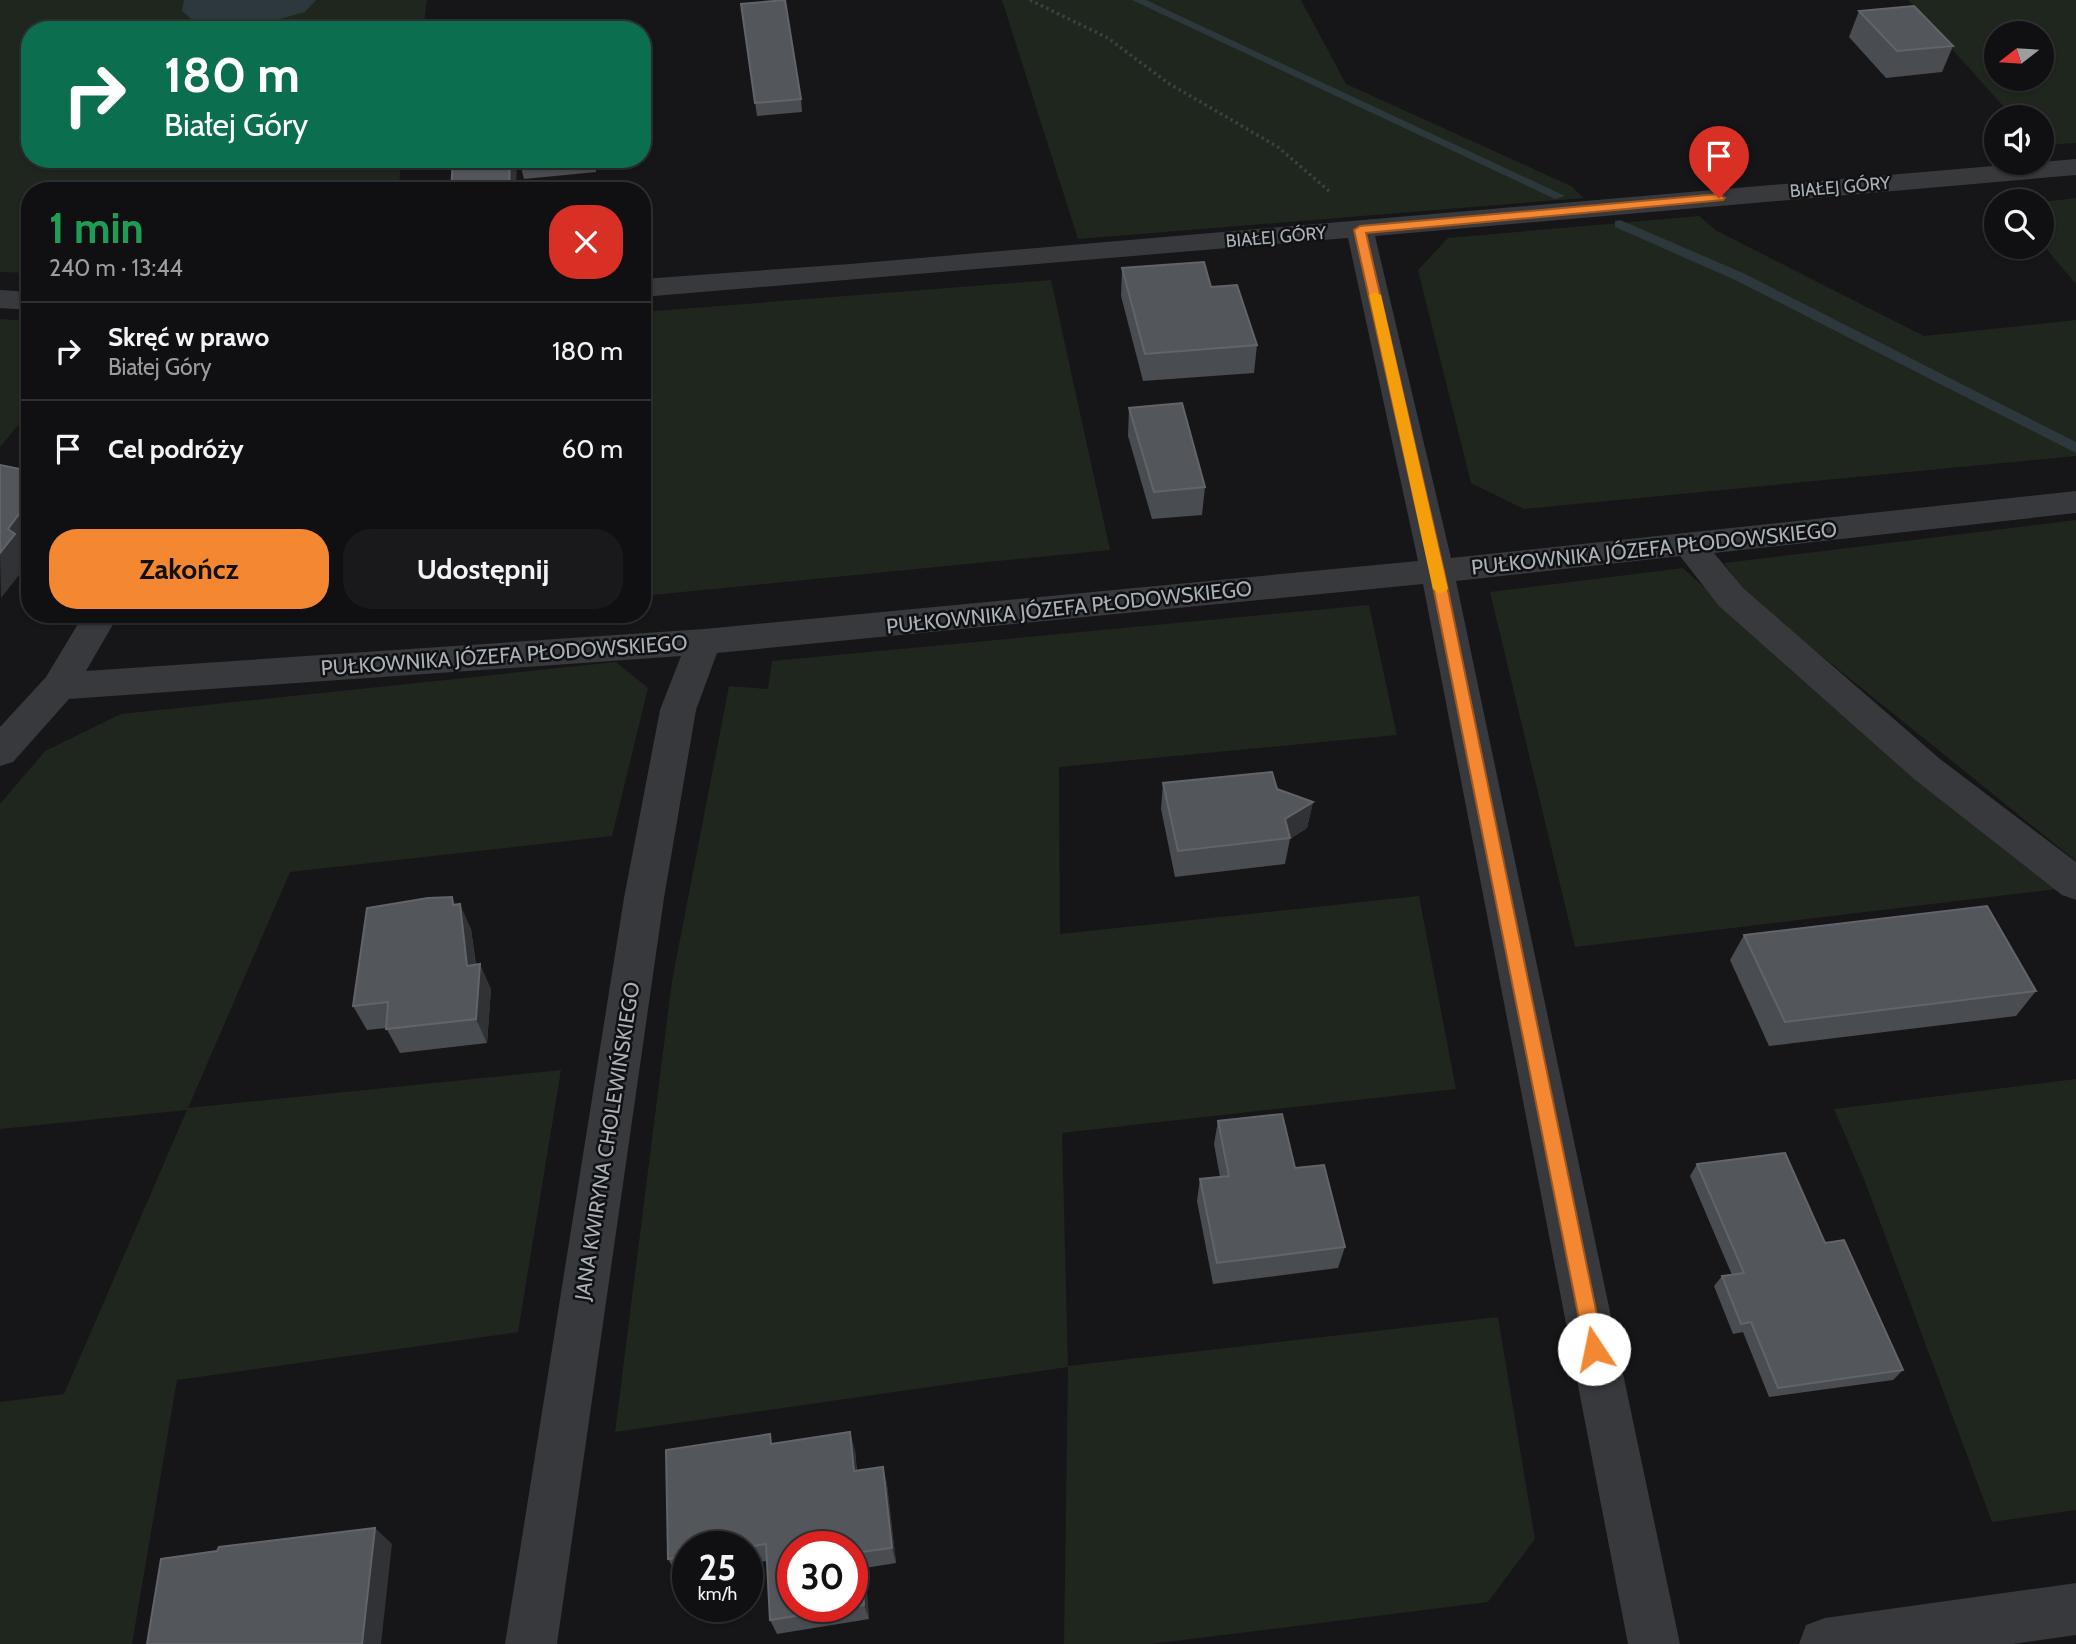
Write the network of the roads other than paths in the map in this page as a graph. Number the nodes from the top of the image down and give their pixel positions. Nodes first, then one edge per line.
1 (2076, 167) edge
2 (1360, 230) junction
3 (651, 287) edge
4 (0, 299) edge
5 (21, 300) edge
6 (2076, 502) edge
7 (1689, 544) junction
8 (1437, 571) junction
9 (97, 623) edge
10 (704, 642) junction
11 (59, 685) junction
12 (0, 752) edge
13 (2076, 884) edge
14 (2076, 1609) edge
15 (531, 1644) edge
16 (1654, 1644) edge
17 (1825, 1644) edge

1 - 2 street, BIAŁEJ GÓRY
2 - 3 street, BIAŁEJ GÓRY
2 - 8 street
4 - 5 street
6 - 7 street, PUŁKOWNIKA JÓZEFA PŁODOWSKIEGO
7 - 8 street, PUŁKOWNIKA JÓZEFA PŁODOWSKIEGO
7 - 13 street
8 - 10 street, PUŁKOWNIKA JÓZEFA PŁODOWSKIEGO
8 - 16 street
9 - 11 street
10 - 11 street, PUŁKOWNIKA JÓZEFA PŁODOWSKIEGO
10 - 15 street, JANA KWIRYNA CHOLEWIŃSKIEGO
11 - 12 street
14 - 17 street

